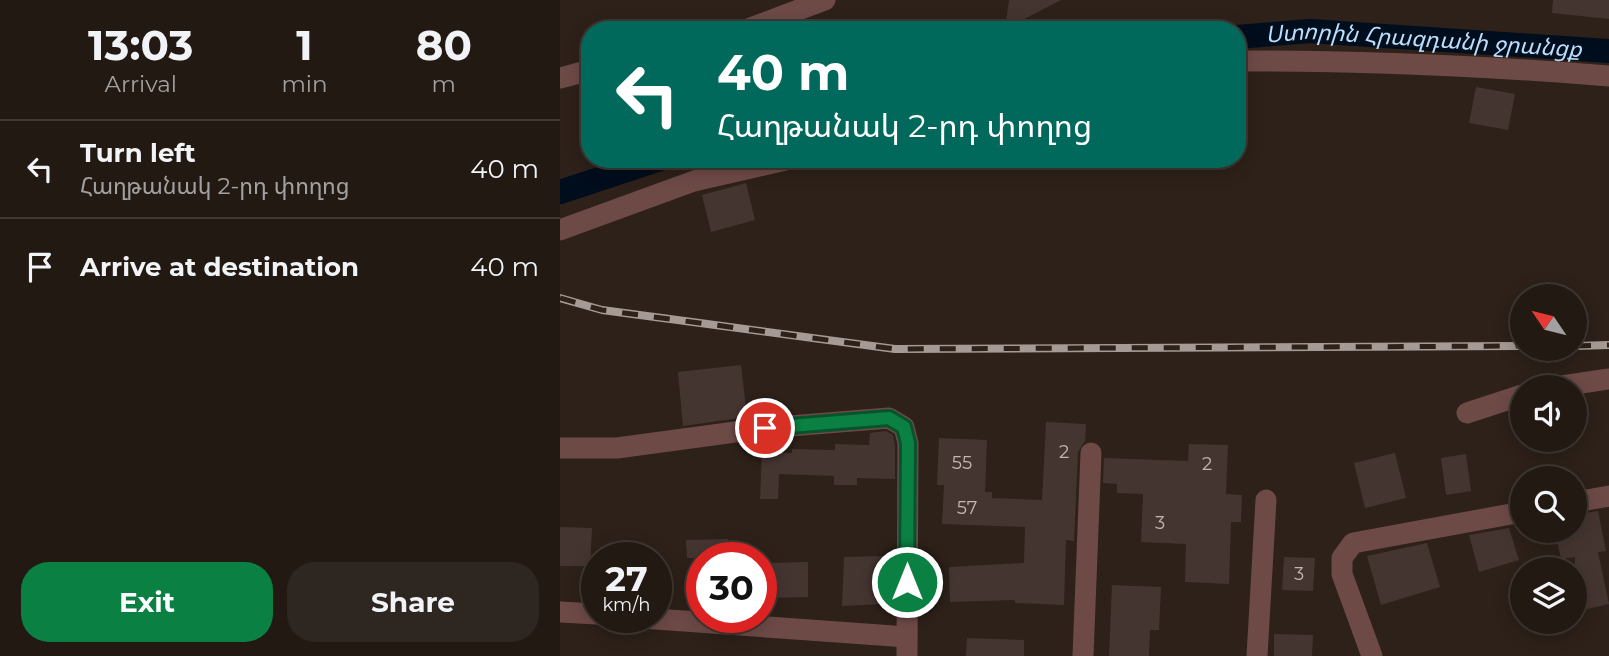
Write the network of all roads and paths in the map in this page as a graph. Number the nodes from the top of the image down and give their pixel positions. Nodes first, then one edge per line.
1 (825, 0) edge
2 (769, 21) edge
3 (1246, 61) edge
4 (581, 72) edge
5 (1609, 76) edge
6 (560, 78) edge
7 (751, 168) edge
8 (560, 230) edge
9 (1609, 379) edge
10 (1587, 382) edge
11 (1510, 399) edge
12 (1467, 413) dead end
13 (560, 448) edge
14 (1091, 453) dead end
15 (1609, 496) edge
16 (1266, 500) dead end
17 (1587, 500) edge
18 (1510, 514) edge
19 (560, 612) edge
20 (581, 613) edge
21 (672, 621) edge
22 (907, 647) edge
23 (1083, 656) edge
24 (1257, 656) edge
25 (1372, 656) edge

1 - 2 street
3 - 5 street
4 - 6 street
7 - 8 street
9 - 10 street
11 - 12 street
13 - 22 street
14 - 23 street
15 - 17 street
16 - 24 street
18 - 25 street
19 - 20 street
21 - 22 street

